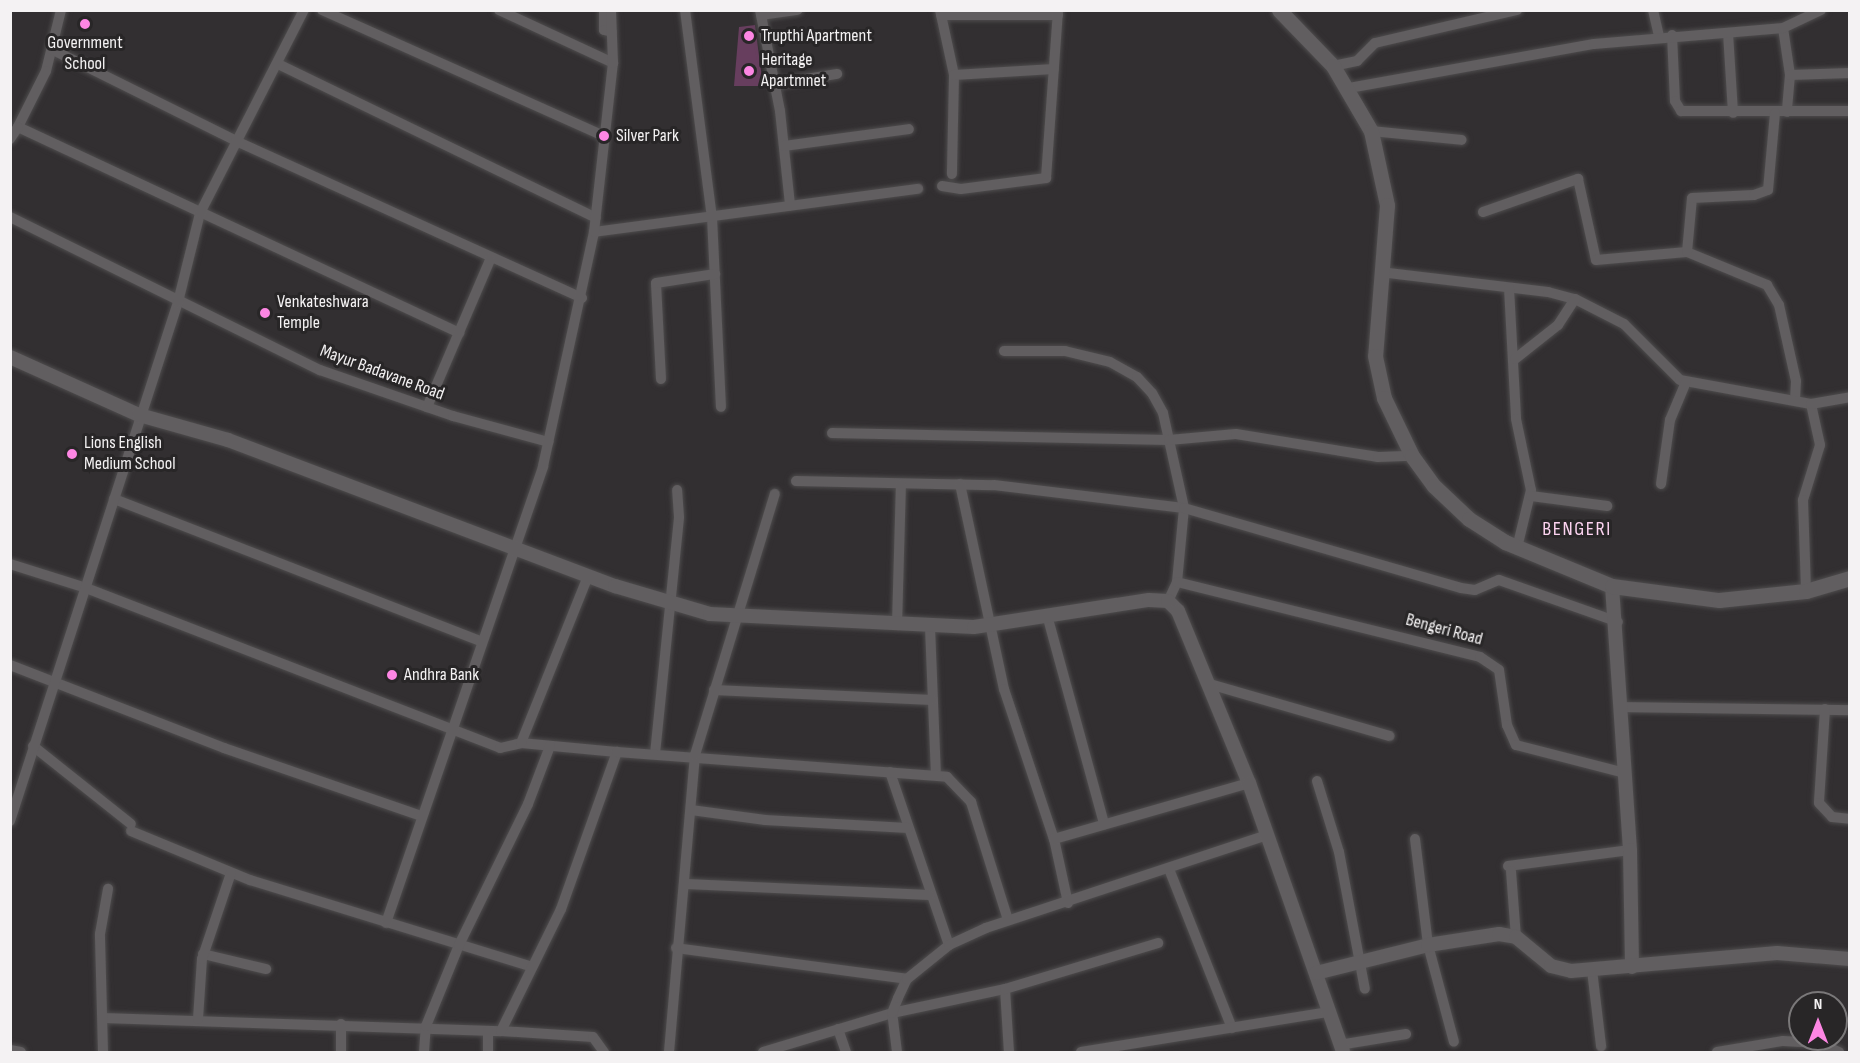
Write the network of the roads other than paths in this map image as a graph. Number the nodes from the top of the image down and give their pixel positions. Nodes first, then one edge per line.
1 (61, 10) edge
2 (322, 10) edge
3 (499, 10) edge
4 (604, 10) edge
5 (611, 10) edge
6 (685, 10) edge
7 (798, 10) edge
8 (1279, 10) edge
9 (1518, 10) edge
10 (1653, 10) edge
11 (303, 11) edge
12 (1816, 11) edge
13 (760, 13) edge
14 (940, 13) edge
15 (1058, 13) edge
16 (1783, 28) junction
17 (612, 32) junction
18 (1728, 33) junction
19 (1672, 35) junction
20 (1659, 36) junction
21 (51, 49) junction
22 (613, 63) junction
23 (278, 64) junction
24 (1333, 66) junction
25 (1054, 69) junction
26 (1850, 73) edge
27 (837, 74) dead end
28 (954, 75) junction
29 (1790, 75) junction
30 (775, 84) junction
31 (1349, 88) junction
32 (1850, 111) edge
33 (1787, 112) junction
34 (1733, 113) junction
35 (1775, 113) junction
36 (18, 127) junction
37 (909, 129) dead end
38 (1371, 131) junction
39 (604, 136) junction
40 (10, 139) edge
41 (1462, 140) dead end
42 (236, 141) junction
43 (784, 146) junction
44 (952, 174) dead end
45 (942, 186) dead end
46 (918, 189) dead end
47 (790, 206) junction
48 (1483, 212) dead end
49 (201, 213) junction
50 (10, 217) edge
51 (712, 217) junction
52 (596, 218) junction
53 (594, 232) junction
54 (1687, 252) junction
55 (490, 260) junction
56 (1380, 272) junction
57 (715, 274) junction
58 (1509, 288) junction
59 (582, 298) junction
60 (1575, 299) junction
61 (178, 302) junction
62 (459, 333) junction
63 (1004, 351) dead end
64 (10, 357) edge
65 (1515, 359) junction
66 (661, 379) dead end
67 (1686, 382) junction
68 (1795, 398) junction
69 (1850, 398) edge
70 (1811, 404) junction
71 (427, 407) junction
72 (721, 407) dead end
73 (139, 415) junction
74 (832, 433) dead end
75 (1169, 440) junction
76 (549, 442) junction
77 (1412, 456) junction
78 (796, 481) dead end
79 (901, 484) junction
80 (960, 484) junction
81 (1661, 484) dead end
82 (677, 490) dead end
83 (775, 494) dead end
84 (1530, 496) junction
85 (114, 499) junction
86 (1607, 506) dead end
87 (1184, 508) junction
88 (511, 548) junction
89 (1517, 548) junction
90 (10, 564) edge
91 (588, 576) junction
92 (1850, 578) edge
93 (1177, 582) junction
94 (1612, 586) junction
95 (86, 588) junction
96 (1806, 591) junction
97 (1168, 601) junction
98 (671, 602) junction
99 (735, 615) junction
100 (1047, 615) junction
101 (1618, 622) junction
102 (991, 624) junction
103 (897, 625) junction
104 (930, 627) junction
105 (482, 642) junction
106 (10, 665) edge
107 (55, 682) junction
108 (1206, 683) junction
109 (714, 690) junction
110 (933, 700) junction
111 (1621, 707) junction
112 (1826, 709) junction
113 (1850, 710) edge
114 (451, 731) junction
115 (1390, 736) dead end
116 (520, 743) junction
117 (33, 746) junction
118 (550, 746) junction
119 (616, 752) junction
120 (659, 754) junction
121 (692, 755) junction
122 (890, 772) junction
123 (1625, 773) junction
124 (936, 774) junction
125 (1317, 781) dead end
126 (1249, 783) junction
127 (14, 788) edge
128 (691, 810) junction
129 (421, 816) junction
130 (1850, 819) edge
131 (10, 821) edge
132 (1104, 824) junction
133 (908, 828) junction
134 (1268, 835) junction
135 (1054, 838) junction
136 (1414, 839) dead end
137 (1630, 850) junction
138 (1169, 868) junction
139 (231, 873) junction
140 (686, 884) junction
141 (108, 889) dead end
142 (930, 895) junction
143 (1068, 903) junction
144 (1008, 920) junction
145 (386, 923) junction
146 (1516, 937) junction
147 (1158, 943) dead end
148 (459, 945) junction
149 (949, 945) junction
150 (1428, 945) junction
151 (676, 948) junction
152 (203, 954) junction
153 (1850, 958) edge
154 (1361, 961) junction
155 (532, 967) junction
156 (1632, 967) junction
157 (266, 969) dead end
158 (1592, 970) junction
159 (1316, 973) junction
160 (907, 979) junction
161 (1005, 989) junction
162 (1365, 989) dead end
163 (1329, 1012) junction
164 (892, 1013) junction
165 (103, 1018) junction
166 (198, 1019) junction
167 (341, 1024) junction
168 (426, 1026) junction
169 (1232, 1028) junction
170 (838, 1029) junction
171 (501, 1030) junction
172 (488, 1031) junction
173 (1406, 1034) dead end
174 (1454, 1042) dead end
175 (1601, 1046) dead end
176 (1143, 1047) edge
177 (1341, 1049) edge
178 (10, 1050) edge
179 (21, 1053) edge
180 (103, 1053) edge
181 (341, 1053) edge
182 (424, 1053) edge
183 (488, 1053) edge
184 (604, 1053) edge
185 (669, 1053) edge
186 (762, 1053) edge
187 (846, 1053) edge
188 (897, 1053) edge
189 (1009, 1053) edge
190 (1081, 1053) edge
191 (1717, 1053) edge
192 (1839, 1053) edge

1 - 21 street
2 - 39 street
3 - 22 street
4 - 17 street
5 - 17 street
6 - 51 street
7 - 13 street
8 - 24 main road
9 - 24 street
10 - 20 street
11 - 23 street
12 - 16 street
13 - 30 street
14 - 15 street
14 - 28 street
15 - 25 street
16 - 18 street
16 - 29 street
17 - 22 street
18 - 19 street
18 - 34 street
19 - 20 street
19 - 34 street
20 - 31 street
21 - 36 street
21 - 42 street
22 - 39 street
23 - 42 street
23 - 52 street
24 - 31 main road
25 - 28 street
25 - 45 street
26 - 29 street
27 - 30 street
28 - 44 street
29 - 33 street
30 - 43 street
31 - 38 main road
32 - 33 street
33 - 35 street
34 - 35 street
35 - 54 street
36 - 40 street
36 - 49 street
37 - 43 street
38 - 41 street
38 - 56 main road
39 - 52 street
42 - 49 street
42 - 55 street
43 - 47 street
46 - 47 street
47 - 51 street
48 - 54 street
49 - 61 street
49 - 62 street
50 - 61 street, Mayur Badavane Road
51 - 53 street
51 - 57 street
52 - 53 street
53 - 59 street
54 - 68 street
55 - 59 street
55 - 62 street
56 - 58 street
56 - 77 main road
57 - 66 street
57 - 72 street
58 - 60 street
58 - 65 street
59 - 76 street
60 - 65 street
60 - 67 street
61 - 71 street, Mayur Badavane Road
61 - 73 street
62 - 71 street
63 - 75 street
64 - 73 street
65 - 84 street
67 - 68 street
67 - 81 street
68 - 70 street
69 - 70 street
70 - 96 street
71 - 76 street, Mayur Badavane Road
73 - 85 street
73 - 88 street
74 - 75 street
75 - 77 street
75 - 87 street
76 - 88 street
77 - 89 main road
78 - 79 street
79 - 80 street
79 - 103 street
80 - 87 street
80 - 102 street
82 - 98 street
83 - 99 street
84 - 86 street
84 - 89 street
85 - 95 street
85 - 105 street
87 - 93 street
87 - 101 street
88 - 91 street
88 - 105 street
89 - 94 main road
90 - 95 street
91 - 98 street
91 - 116 street
92 - 96 main road
93 - 97 street
93 - 123 street, Bengeri Road
94 - 96 main road
94 - 101 street
95 - 107 street
95 - 114 street
97 - 100 street
97 - 108 street
98 - 99 street
98 - 120 street
99 - 103 street
99 - 109 street
100 - 102 street
100 - 132 street
101 - 111 street
102 - 104 street
102 - 135 street
103 - 104 street
104 - 110 street
105 - 114 street
106 - 107 street
107 - 117 street
107 - 129 street
108 - 115 street
108 - 126 street
109 - 110 street
109 - 121 street
110 - 124 street
111 - 112 street
111 - 123 street
112 - 113 street
112 - 130 street
114 - 116 street
114 - 129 street
116 - 118 street
117 - 127 street
117 - 139 street
118 - 119 street
118 - 148 street
119 - 120 street
119 - 155 street
120 - 121 street
121 - 122 street
121 - 128 street
122 - 124 street
122 - 133 street
123 - 137 street
124 - 144 street
125 - 154 street
126 - 132 street
126 - 134 street
127 - 131 street
128 - 133 street
128 - 140 street
129 - 145 street
132 - 135 street
133 - 142 street
134 - 138 street
134 - 159 street
135 - 143 street
136 - 150 street
137 - 146 street
137 - 156 street
138 - 143 street
138 - 169 street
139 - 145 street
139 - 152 street
140 - 142 street
140 - 151 street
141 - 165 street
142 - 149 street
143 - 144 street
144 - 149 street
145 - 148 street
146 - 150 street
146 - 158 street
147 - 161 street
148 - 155 street
148 - 168 street
149 - 160 street
150 - 154 street
150 - 174 street
151 - 160 street
151 - 185 street
152 - 157 street
152 - 166 street
153 - 156 street
154 - 159 street
154 - 162 street
155 - 171 street
156 - 158 street
158 - 175 street
159 - 163 street
160 - 164 street
161 - 164 street
161 - 189 street
163 - 169 street
163 - 177 street
164 - 170 street
164 - 188 street
165 - 166 street
165 - 180 street
166 - 167 street
167 - 168 street
167 - 181 street
168 - 172 street
168 - 182 street
169 - 176 street
170 - 186 street
170 - 187 street
171 - 172 street
171 - 184 street
172 - 183 street
173 - 177 street
176 - 190 street
178 - 179 street
191 - 192 street

